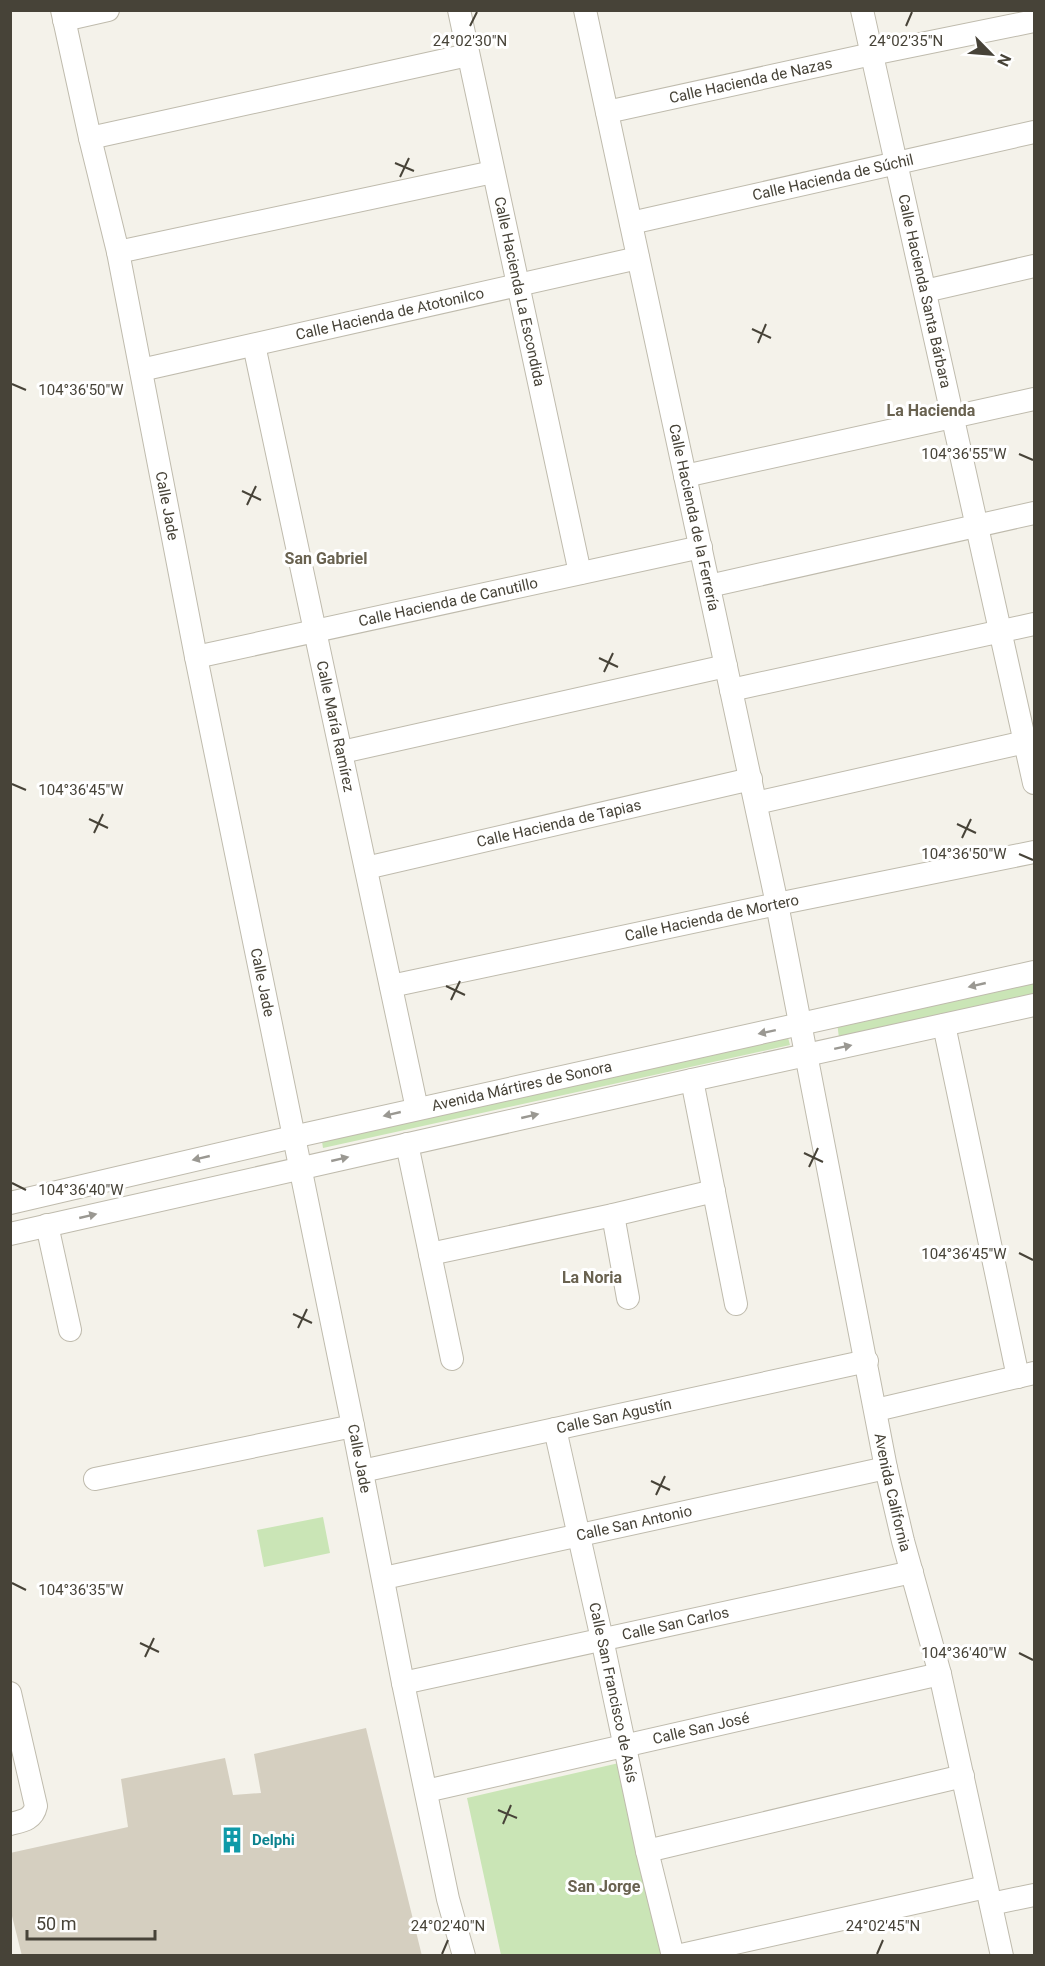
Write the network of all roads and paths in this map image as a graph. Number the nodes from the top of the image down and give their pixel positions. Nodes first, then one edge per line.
1 (108, 10) edge
2 (459, 10) edge
3 (585, 10) edge
4 (862, 10) edge
5 (63, 15) edge
6 (1035, 21) edge
7 (872, 54) junction
8 (468, 55) junction
9 (607, 112) junction
10 (1035, 132) edge
11 (90, 138) junction
12 (896, 164) junction
13 (493, 172) junction
14 (631, 223) junction
15 (118, 252) junction
16 (638, 258) junction
17 (1035, 266) edge
18 (518, 285) junction
19 (925, 291) junction
20 (254, 345) junction
21 (141, 370) junction
22 (1035, 399) edge
23 (953, 417) junction
24 (685, 476) junction
25 (1035, 513) edge
26 (977, 526) junction
27 (701, 547) junction
28 (580, 573) junction
29 (709, 586) junction
30 (1035, 624) edge
31 (316, 631) junction
32 (1001, 631) junction
33 (196, 657) junction
34 (726, 666) junction
35 (731, 690) junction
36 (1030, 741) edge
37 (342, 752) junction
38 (751, 779) junction
39 (1035, 783) edge
40 (756, 803) junction
41 (1035, 852) edge
42 (366, 868) junction
43 (777, 904) junction
44 (1035, 972) edge
45 (391, 986) junction
46 (1035, 1005) edge
47 (801, 1024) junction
48 (944, 1025) junction
49 (807, 1055) junction
50 (692, 1080) junction
51 (417, 1108) junction
52 (293, 1137) junction
53 (407, 1144) junction
54 (300, 1168) junction
55 (714, 1191) junction
56 (10, 1203) edge
57 (613, 1215) junction
58 (47, 1225) junction
59 (10, 1234) edge
60 (430, 1254) junction
61 (628, 1298) dead end
62 (736, 1304) dead end
63 (70, 1330) dead end
64 (452, 1359) dead end
65 (867, 1361) junction
66 (1026, 1375) edge
67 (876, 1410) junction
68 (353, 1426) junction
69 (555, 1429) junction
70 (886, 1468) junction
71 (362, 1471) junction
72 (95, 1479) dead end
73 (578, 1535) junction
74 (912, 1572) junction
75 (384, 1578) junction
76 (602, 1639) junction
77 (940, 1674) junction
78 (403, 1683) junction
79 (10, 1693) edge
80 (624, 1746) junction
81 (963, 1776) junction
82 (426, 1791) junction
83 (10, 1824) edge
84 (647, 1851) junction
85 (988, 1895) junction
86 (1035, 1895) edge
87 (464, 1956) edge
88 (675, 1956) edge
89 (1002, 1956) edge

1 - 5 street
2 - 8 street, Calle Hacienda La Escondida
3 - 9 street, Calle Hacienda de la Ferrería
4 - 7 street, Calle Hacienda Santa Bárbara
5 - 11 street, Calle Jade
6 - 7 street, Calle Hacienda de Nazas
7 - 9 street, Calle Hacienda de Nazas
7 - 12 street, Calle Hacienda Santa Bárbara
8 - 11 street
8 - 13 street, Calle Hacienda La Escondida
9 - 14 street, Calle Hacienda de la Ferrería
10 - 12 street, Calle Hacienda de Súchil
11 - 15 street, Calle Jade
12 - 14 street, Calle Hacienda de Súchil
12 - 19 street, Calle Hacienda Santa Bárbara
13 - 15 street
13 - 18 street, Calle Hacienda La Escondida
14 - 16 street, Calle Hacienda de la Ferrería
15 - 21 street, Calle Jade
16 - 18 street, Calle Hacienda de Atotonilco
16 - 24 street, Calle Hacienda de la Ferrería
17 - 19 street
18 - 20 street, Calle Hacienda de Atotonilco
18 - 28 street, Calle Hacienda La Escondida
19 - 23 street, Calle Hacienda Santa Bárbara
20 - 21 street, Calle Hacienda de Atotonilco
20 - 31 street, Calle María Ramírez
21 - 33 street, Calle Jade
22 - 23 street
23 - 24 street
23 - 26 street, Calle Hacienda Santa Bárbara
24 - 27 street, Calle Hacienda de la Ferrería
25 - 26 street
26 - 29 street
26 - 32 street, Calle Hacienda Santa Bárbara
27 - 28 street, Calle Hacienda de Canutillo
27 - 29 street, Calle Hacienda de la Ferrería
28 - 31 street, Calle Hacienda de Canutillo
29 - 34 street, Calle Hacienda de la Ferrería
30 - 32 street
31 - 33 street, Calle Hacienda de Canutillo
31 - 37 street, Calle María Ramírez
32 - 35 street
32 - 36 street, Calle Hacienda Santa Bárbara
33 - 52 street, Calle Jade
34 - 35 street, Calle Hacienda de la Ferrería
34 - 37 street
35 - 38 street, Calle Hacienda de la Ferrería
36 - 39 street, Calle Hacienda Santa Bárbara
36 - 40 street
37 - 42 street, Calle María Ramírez
38 - 40 street, Calle Hacienda de la Ferrería
38 - 42 street, Calle Hacienda de Tapias
40 - 43 street, Calle Hacienda de la Ferrería
41 - 43 street, Calle Hacienda de Mortero
42 - 45 street, Calle María Ramírez
43 - 45 street, Calle Hacienda de Mortero
43 - 47 street, Calle Hacienda de la Ferrería
44 -> 47 street, Avenida Mártires de Sonora
45 - 51 street, Calle María Ramírez
46 - 48 street, Avenida Mártires de Sonora
47 - 49 street, Avenida California
47 -> 51 street, Avenida Mártires de Sonora
49 -> 48 street, Avenida Mártires de Sonora
48 - 66 street
49 - 50 street, Avenida Mártires de Sonora
49 - 65 street, Avenida California
53 -> 50 street, Avenida Mártires de Sonora
50 - 55 street
51 -> 52 street, Avenida Mártires de Sonora
52 - 54 street, Calle Jade
52 -> 56 street, Avenida Mártires de Sonora
54 -> 53 street, Avenida Mártires de Sonora
53 - 60 street
58 -> 54 street, Avenida Mártires de Sonora
54 - 68 street, Calle Jade
55 - 57 street
55 - 62 street
57 - 60 street
57 - 61 street
58 - 59 street, Avenida Mártires de Sonora
58 - 63 street
60 - 64 street
65 - 67 street, Avenida California
65 - 69 street, Calle San Agustín
66 - 67 street
67 - 70 street, Avenida California
68 - 71 street, Calle Jade
68 - 72 street
69 - 71 street, Calle San Agustín
69 - 73 street, Calle San Francisco de Asís
70 - 73 street, Calle San Antonio
70 - 74 street, Avenida California
71 - 75 street, Calle Jade
73 - 75 street, Calle San Antonio
73 - 76 street, Calle San Francisco de Asís
74 - 76 street, Calle San Carlos
74 - 77 street, Avenida California
75 - 78 street, Calle Jade
76 - 78 street, Calle San Carlos
76 - 80 street, Calle San Francisco de Asís
77 - 80 street, Calle San José
77 - 81 street, Avenida California
78 - 82 street, Calle Jade
79 - 83 street
80 - 82 street, Calle San José
80 - 84 street, Calle San Francisco de Asís
81 - 84 street
81 - 85 street, Avenida California
82 - 87 street, Calle Jade
84 - 88 street, Calle San Francisco de Asís
85 - 86 street
85 - 88 street
85 - 89 street, Avenida California

